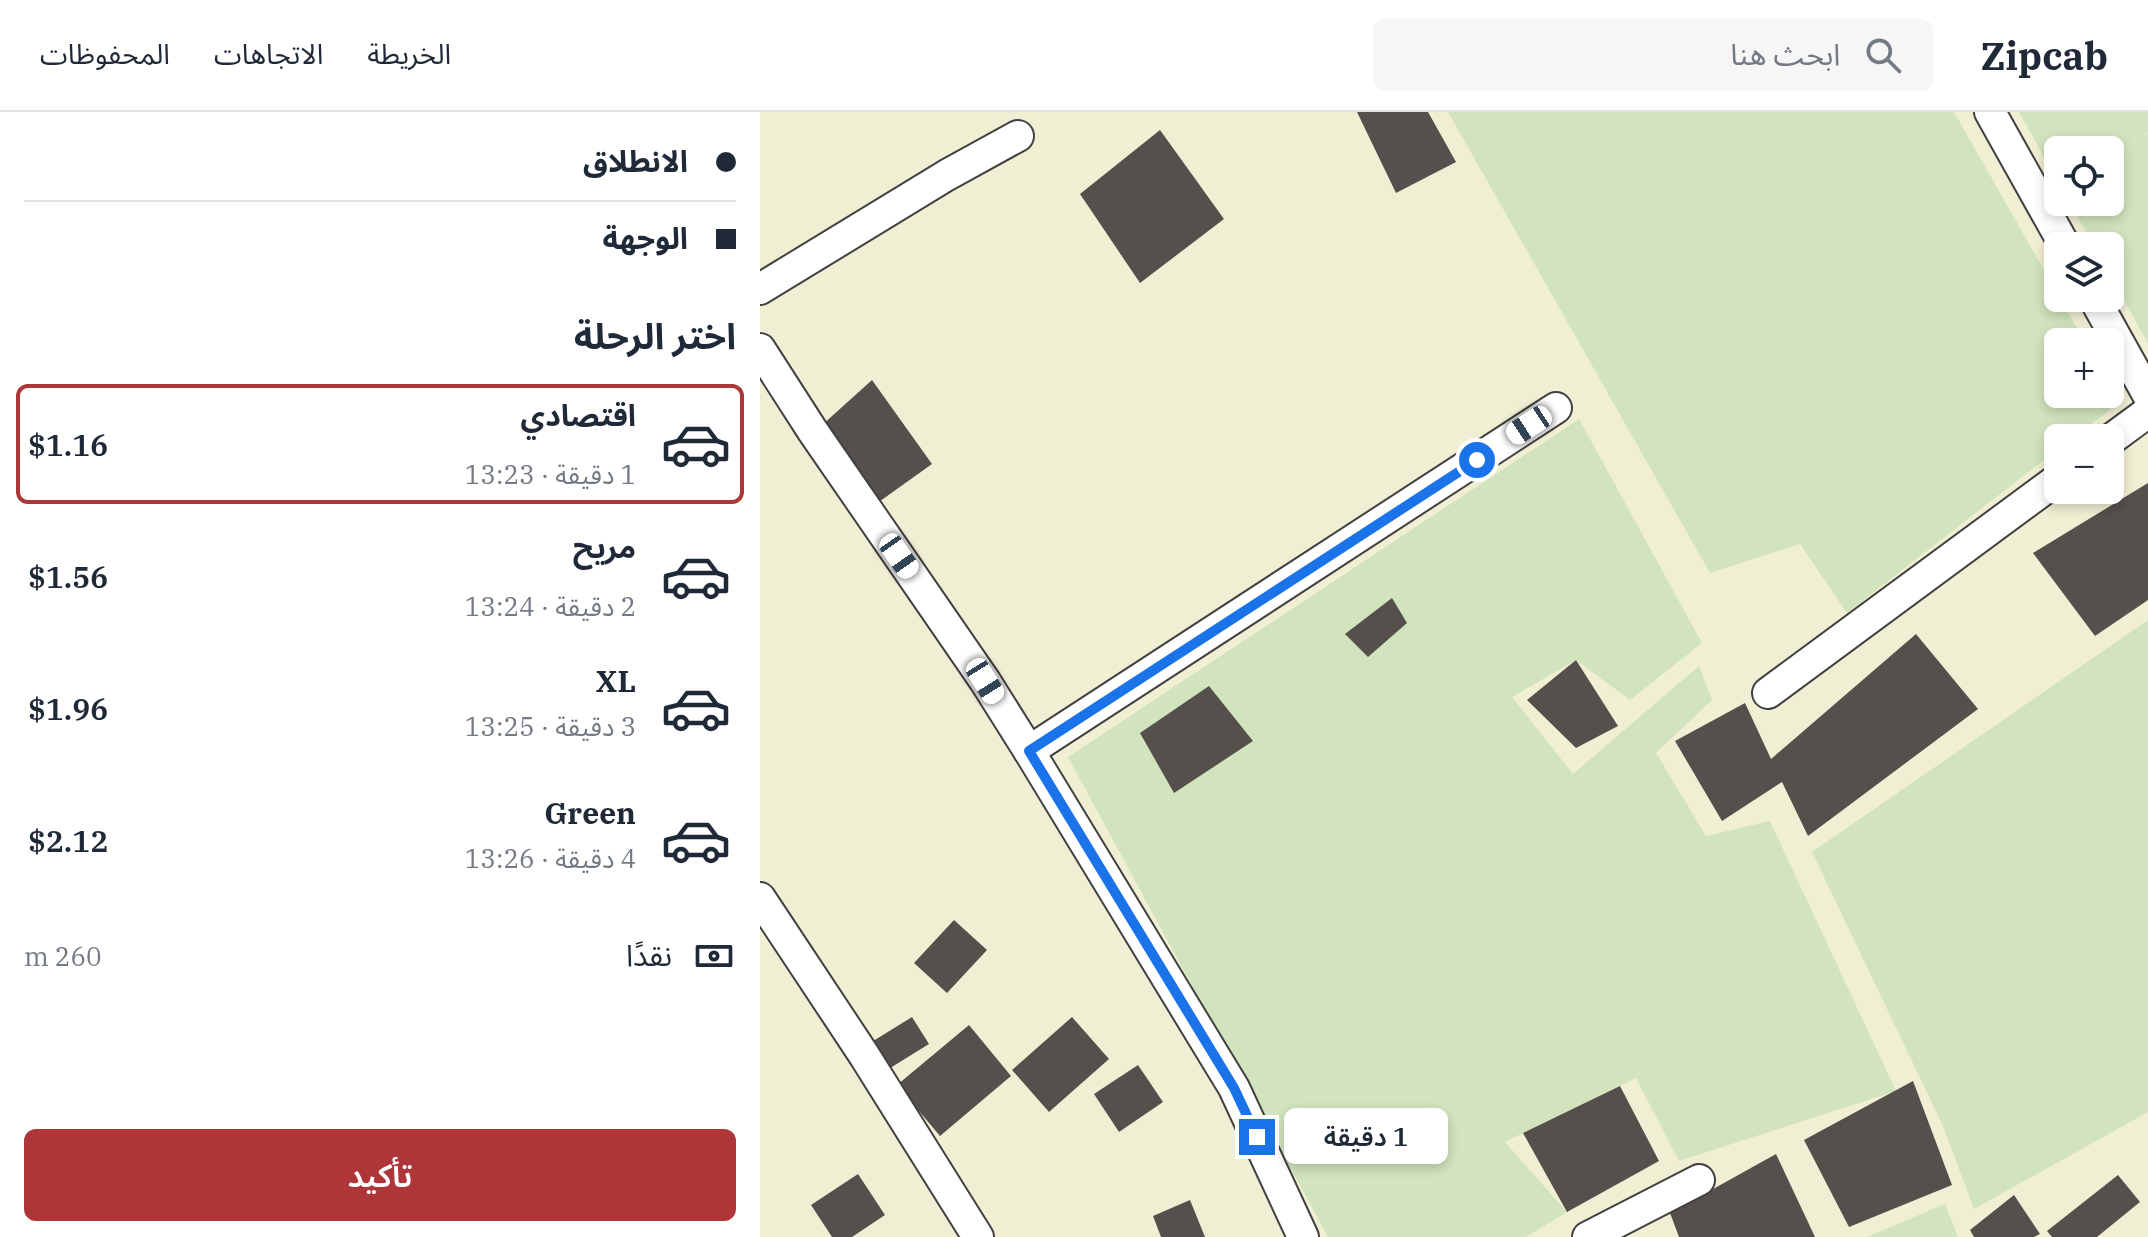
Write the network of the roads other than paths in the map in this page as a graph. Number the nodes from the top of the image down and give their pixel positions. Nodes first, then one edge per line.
1 (1990, 112) edge
2 (1018, 136) dead end
3 (2057, 232) edge
4 (760, 289) edge
5 (2102, 312) edge
6 (760, 349) edge
7 (2148, 395) edge
8 (1556, 408) dead end
9 (2148, 412) edge
10 (2124, 430) edge
11 (2044, 489) edge
12 (1768, 693) dead end
13 (1029, 751) junction
14 (760, 898) edge
15 (1699, 1180) dead end
16 (978, 1237) edge
17 (1303, 1237) edge
18 (1588, 1237) edge

1 - 3 street
2 - 4 street
5 - 7 street
6 - 13 street
8 - 13 street
9 - 10 street
11 - 12 street
13 - 17 street
14 - 16 street
15 - 18 street

